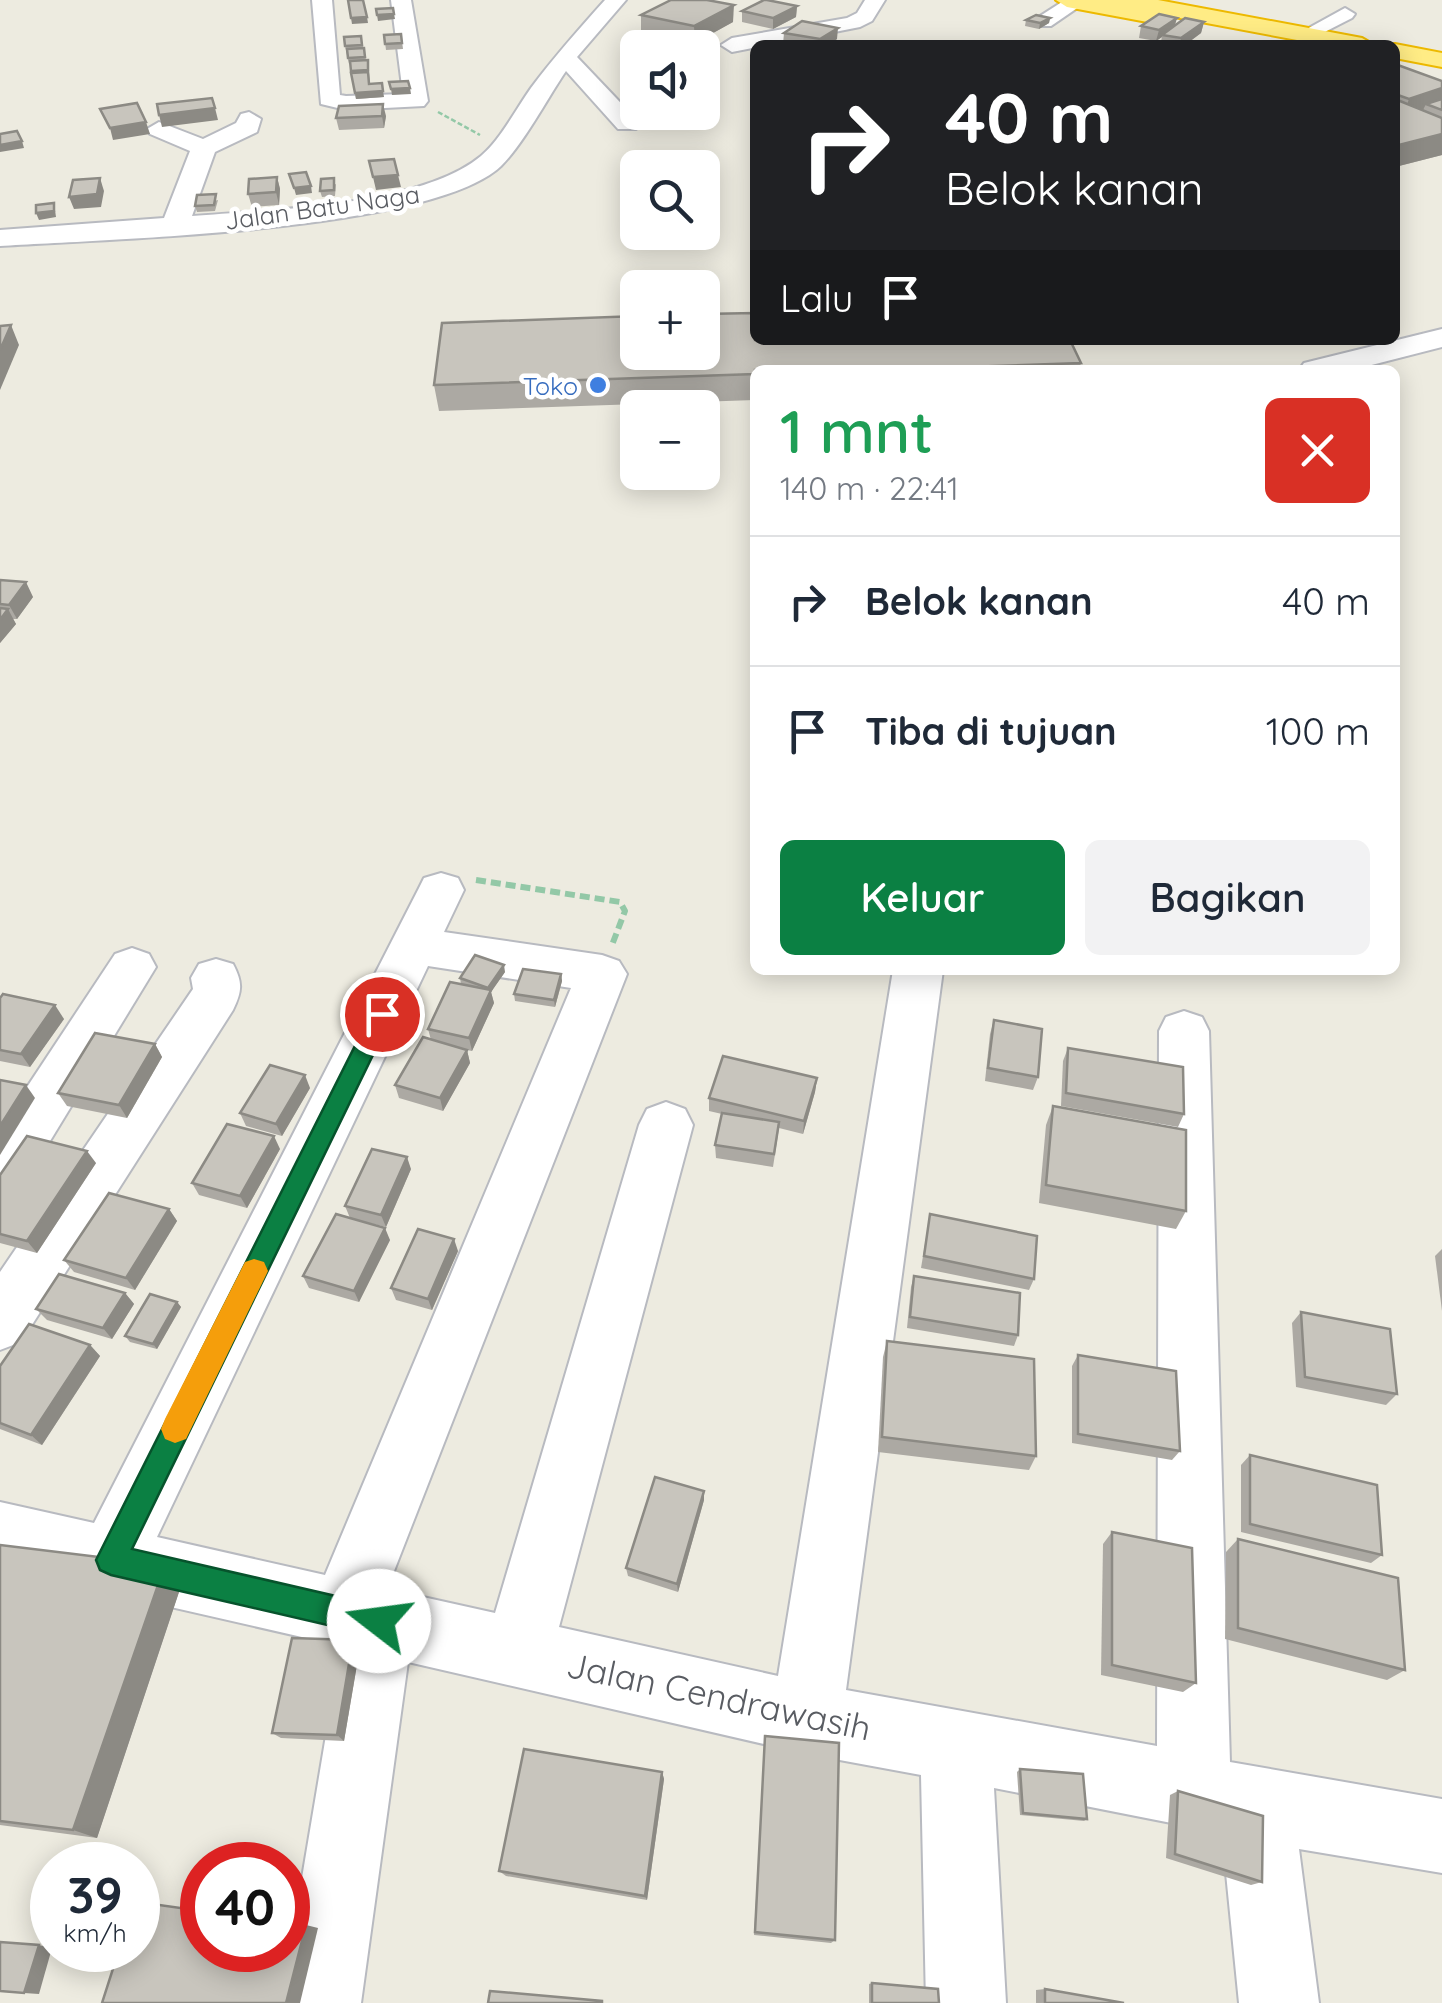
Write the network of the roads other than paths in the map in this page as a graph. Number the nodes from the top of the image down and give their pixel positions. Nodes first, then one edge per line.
1 (322, 0) edge
2 (401, 0) edge
3 (616, 0) edge
4 (875, 0) edge
5 (1122, 0) edge
6 (1071, 1) edge
7 (1345, 14) dead end
8 (1044, 22) edge
9 (1191, 24) junction
10 (1164, 38) edge
11 (760, 40) edge
12 (1305, 40) edge
13 (750, 42) edge
14 (732, 45) dead end
15 (1400, 52) edge
16 (565, 57) junction
17 (1442, 60) edge
18 (1400, 63) edge
19 (1442, 71) edge
20 (620, 116) edge
21 (249, 120) dead end
22 (160, 129) edge
23 (204, 148) junction
24 (175, 224) junction
25 (0, 238) edge
26 (1442, 338) edge
27 (1336, 365) edge
28 (441, 890) road end
29 (416, 946) junction
30 (132, 967) dead end
31 (917, 975) edge
32 (216, 978) dead end
33 (1184, 1031) dead end
34 (666, 1126) dead end
35 (0, 1176) edge
36 (0, 1322) edge
37 (0, 1535) edge
38 (111, 1560) junction
39 (361, 1616) junction
40 (518, 1652) junction
41 (808, 1718) junction
42 (956, 1745) junction
43 (1225, 1797) junction
44 (1442, 1836) edge
45 (322, 2003) edge
46 (966, 2003) edge
47 (1278, 2003) edge

1 - 2 street
3 - 16 street, Jalan Batu Naga
4 - 11 street
5 - 12 highway
6 - 8 street
6 - 9 highway
7 - 12 street
9 - 10 street
9 - 12 highway
13 - 14 street
15 - 17 highway
16 - 20 street
16 - 24 street, Jalan Batu Naga
18 - 19 highway
21 - 23 street
22 - 23 street
23 - 24 street
24 - 25 street, Jalan Batu Naga
26 - 27 street
28 - 29 street
29 - 38 street
29 - 39 street
30 - 35 street
31 - 41 street
32 - 36 street
33 - 43 street
34 - 40 street
37 - 38 street, Jalan Cendrawasih
38 - 39 street, Jalan Cendrawasih
39 - 40 street, Jalan Cendrawasih
39 - 45 street
40 - 41 street, Jalan Cendrawasih
41 - 42 street, Jalan Cendrawasih
42 - 43 street, Jalan Cendrawasih
42 - 46 street
43 - 44 street, Jalan Cendrawasih
43 - 47 street

